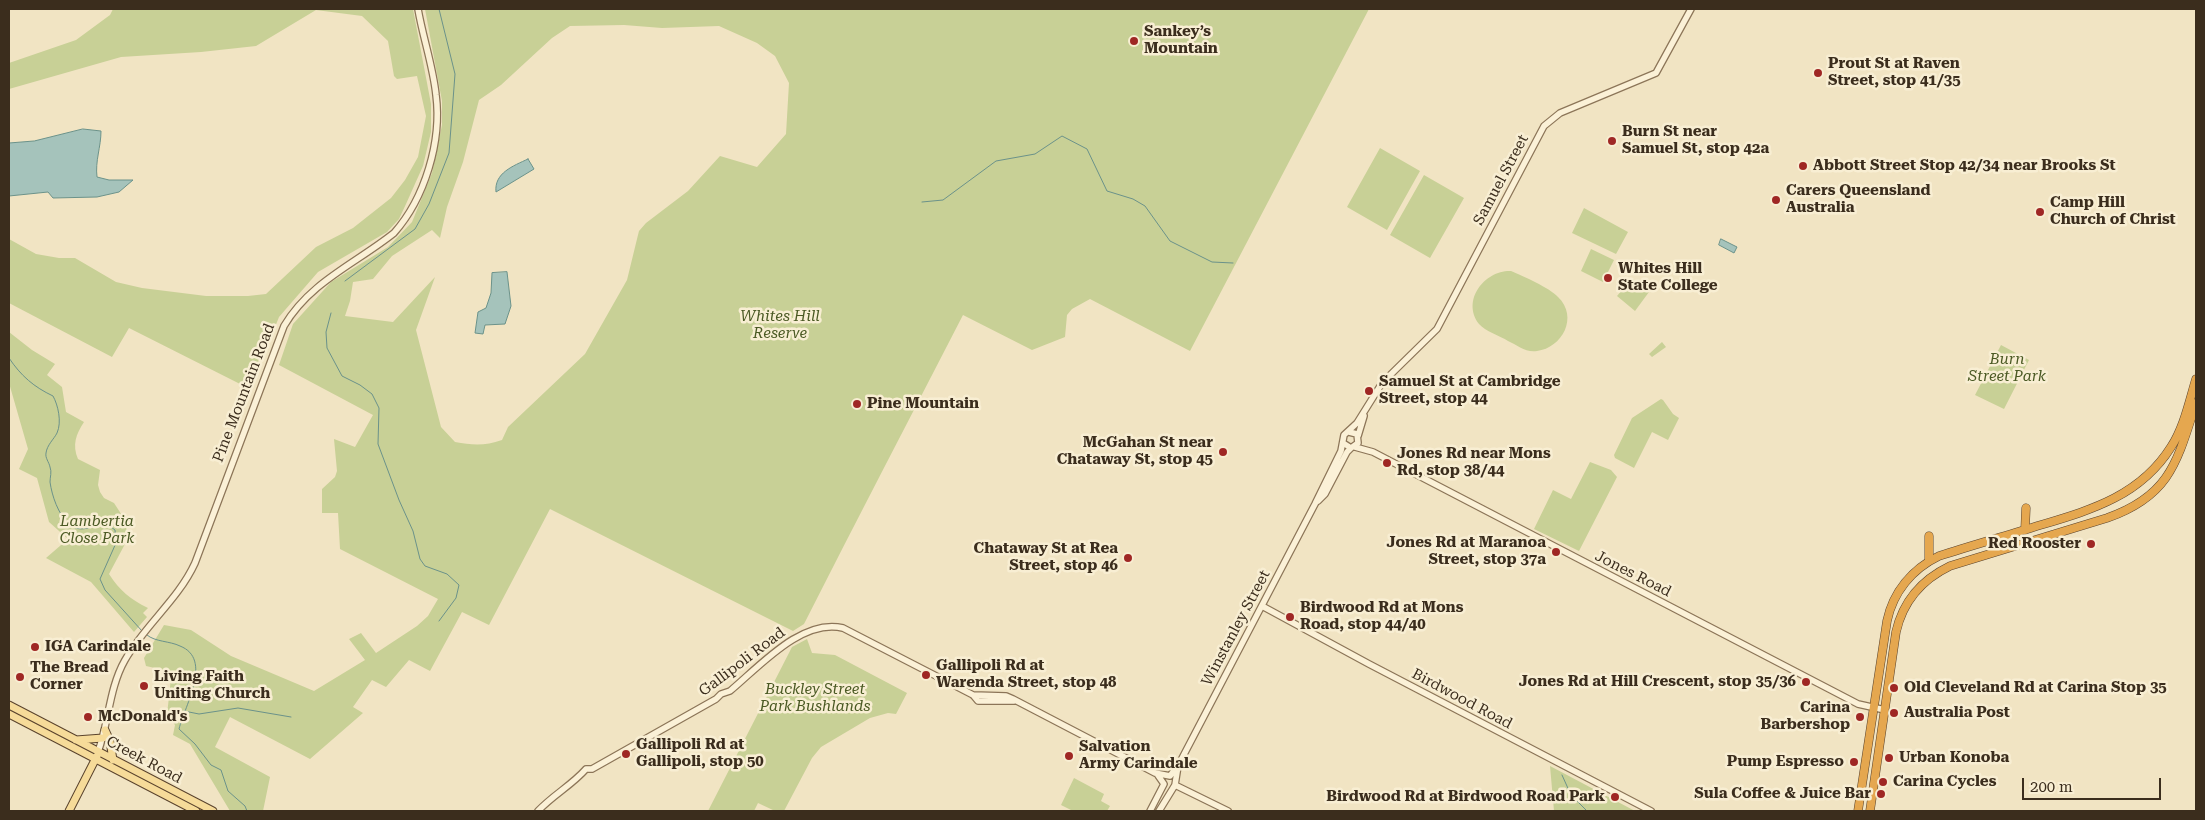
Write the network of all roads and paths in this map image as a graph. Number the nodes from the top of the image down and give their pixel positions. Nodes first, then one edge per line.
1 (418, 9) edge
2 (1692, 9) edge
3 (2196, 379) edge
4 (2196, 404) edge
5 (1367, 406) junction
6 (1350, 432) junction
7 (1358, 438) junction
8 (1343, 443) junction
9 (1353, 448) junction
10 (1373, 452) junction
11 (1315, 504) junction
12 (2026, 508) dead end
13 (2025, 530) junction
14 (1929, 536) dead end
15 (1929, 561) junction
16 (1262, 606) junction
17 (9, 705) edge
18 (1873, 709) junction
19 (1885, 710) junction
20 (9, 714) edge
21 (104, 734) junction
22 (76, 740) junction
23 (97, 755) junction
24 (113, 760) junction
25 (1178, 764) junction
26 (1155, 773) junction
27 (1169, 776) junction
28 (1164, 784) junction
29 (1175, 784) junction
30 (68, 811) edge
31 (196, 811) edge
32 (213, 811) edge
33 (538, 811) edge
34 (1150, 811) edge
35 (1159, 811) edge
36 (1228, 811) edge
37 (1651, 811) edge
38 (1858, 811) edge
39 (1870, 811) edge

1 - 21 street, Pine Mountain Road
2 - 5 street, Samuel Street
3 - 13 highway
4 - 19 highway
5 - 6 street, Samuel Street
5 - 7 street, Samuel Street
6 - 7 street
6 - 8 street
7 - 9 street
7 - 10 street, Jones Road
8 - 9 street
8 - 11 street, Winstanley Street
9 - 10 street, Jones Road
9 - 11 street, Winstanley Street
10 - 18 street, Jones Road
11 - 16 street, Winstanley Street
12 - 13 highway
13 - 15 highway
14 - 15 highway
15 - 18 highway
16 - 25 street, Winstanley Street
16 - 37 street, Birdwood Road
17 - 22 main road, Creek Road
18 - 19 street, Jones Road
18 - 38 highway
19 - 39 highway
20 - 23 main road, Creek Road
21 - 22 main road
21 - 23 street, Pine Mountain Road
21 - 24 main road
22 - 23 main road, Creek Road
23 - 24 main road, Creek Road
23 - 30 main road, Pine Mountain Road
23 - 31 main road, Creek Road
24 - 32 main road, Creek Road
25 - 27 street, Winstanley Street
25 - 29 street, Winstanley Street
26 - 27 street, Gallipoli Road
26 - 28 street, Gallipoli Road
26 - 33 street, Gallipoli Road
27 - 28 street, Winstanley Street
27 - 29 street
28 - 29 street
28 - 34 street, Winstanley Street
29 - 35 street, Winstanley Street
29 - 36 street

